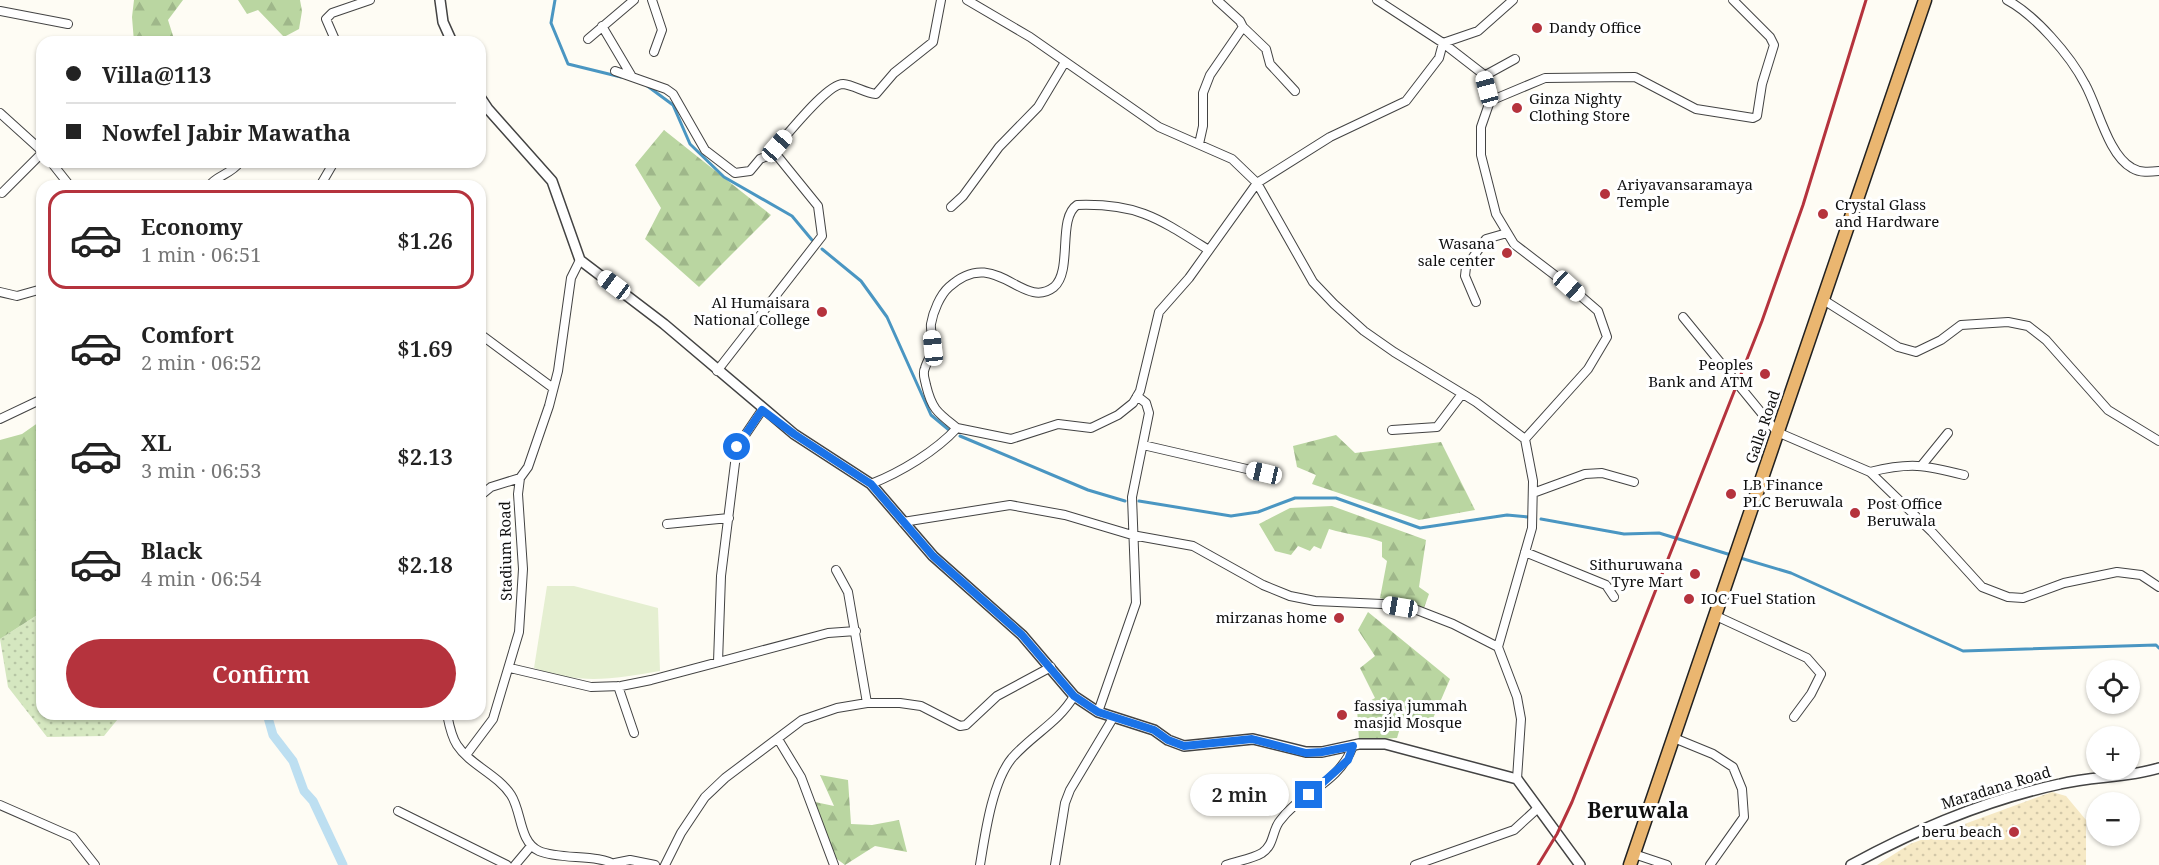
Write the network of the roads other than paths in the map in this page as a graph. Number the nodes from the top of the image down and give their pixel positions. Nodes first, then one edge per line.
1 (370, 0) edge
2 (440, 0) edge
3 (634, 0) edge
4 (652, 0) edge
5 (941, 0) edge
6 (967, 0) edge
7 (1216, 0) edge
8 (1377, 0) edge
9 (1513, 0) edge
10 (1733, 0) edge
11 (1925, 0) edge
12 (2007, 0) edge
13 (0, 11) edge
14 (68, 24) dead end
15 (602, 26) junction
16 (1243, 27) junction
17 (333, 36) edge
18 (449, 36) edge
19 (588, 39) dead end
20 (1443, 43) junction
21 (654, 52) dead end
22 (1515, 59) dead end
23 (1065, 62) junction
24 (615, 71) dead end
25 (631, 75) junction
26 (1484, 76) junction
27 (1295, 92) dead end
28 (1490, 101) junction
29 (486, 107) edge
30 (0, 113) edge
31 (1199, 144) junction
32 (36, 146) edge
33 (775, 153) junction
34 (36, 158) edge
35 (56, 168) edge
36 (235, 168) edge
37 (2159, 171) edge
38 (65, 180) edge
39 (214, 180) edge
40 (1257, 183) junction
41 (2, 193) dead end
42 (951, 207) dead end
43 (1507, 233) junction
44 (1207, 249) junction
45 (580, 260) junction
46 (36, 291) edge
47 (0, 292) edge
48 (1822, 299) junction
49 (1476, 302) dead end
50 (1683, 317) dead end
51 (486, 338) edge
52 (717, 371) junction
53 (553, 388) junction
54 (1462, 394) junction
55 (1137, 396) junction
56 (36, 402) edge
57 (762, 410) junction
58 (0, 419) edge
59 (957, 428) junction
60 (1392, 430) dead end
61 (1777, 432) junction
62 (1948, 433) dead end
63 (1524, 439) junction
64 (2159, 441) edge
65 (1143, 445) junction
66 (1922, 465) junction
67 (1870, 472) junction
68 (1264, 473) dead end
69 (1964, 475) dead end
70 (520, 478) junction
71 (1634, 482) dead end
72 (871, 484) junction
73 (486, 491) edge
74 (1533, 493) junction
75 (729, 518) junction
76 (903, 522) junction
77 (668, 524) dead end
78 (1132, 535) junction
79 (1525, 552) junction
80 (836, 570) dead end
81 (2159, 587) edge
82 (1614, 597) dead end
83 (1714, 615) junction
84 (856, 631) junction
85 (1498, 646) junction
86 (718, 662) junction
87 (510, 668) junction
88 (1051, 668) junction
89 (618, 686) junction
90 (1074, 696) junction
91 (867, 703) junction
92 (1098, 712) junction
93 (1794, 717) dead end
94 (1113, 718) junction
95 (449, 720) edge
96 (634, 733) dead end
97 (1674, 738) junction
98 (778, 739) junction
99 (1353, 746) junction
100 (466, 755) junction
101 (2159, 768) edge
102 (1517, 779) junction
103 (0, 805) edge
104 (1538, 808) junction
105 (398, 811) dead end
106 (531, 846) junction
107 (1632, 860) edge
108 (615, 864) edge
109 (95, 865) edge
110 (507, 865) edge
111 (515, 865) edge
112 (655, 865) edge
113 (665, 865) edge
114 (834, 865) edge
115 (980, 865) edge
116 (1055, 865) edge
117 (1226, 865) edge
118 (1415, 865) edge
119 (1580, 865) edge
120 (1667, 865) edge
121 (1710, 865) edge
122 (1851, 865) edge

1 - 17 street
2 - 18 street
3 - 15 street
4 - 21 street
5 - 33 street
6 - 23 street
7 - 16 street
8 - 20 street
9 - 20 street
10 - 28 street
11 - 48 highway, Galle Road
12 - 37 street
13 - 14 street
15 - 19 street
15 - 25 street
16 - 27 street
16 - 31 street
20 - 26 street
20 - 40 street
22 - 26 street
23 - 31 street
23 - 42 street
24 - 25 street
25 - 33 street
26 - 28 street
28 - 43 street
29 - 45 street
30 - 32 street
31 - 40 street
33 - 52 street
34 - 41 street
35 - 38 street
36 - 39 street
40 - 44 street
40 - 54 street
43 - 49 street
43 - 63 street
44 - 55 street
44 - 59 street
45 - 52 street
45 - 53 street
46 - 47 street
48 - 61 highway, Galle Road
48 - 64 street
50 - 61 street
51 - 53 street
52 - 57 street
53 - 70 street
54 - 60 street
54 - 63 street
55 - 59 street
55 - 65 street
56 - 58 street
57 - 72 street
57 - 75 street
59 - 72 street
61 - 67 street
61 - 83 highway, Galle Road
62 - 66 street
63 - 74 street
65 - 68 street
65 - 78 street
66 - 67 street
66 - 69 street
67 - 81 street
70 - 73 street
70 - 87 street, Stadium Road
71 - 74 street
72 - 76 street
74 - 79 street
75 - 77 street
75 - 86 street
76 - 78 street
76 - 88 street
78 - 85 street
78 - 92 street
79 - 82 street
79 - 85 street
80 - 84 street
83 - 93 street
83 - 97 highway, Galle Road
84 - 86 street
84 - 91 street
85 - 102 street
86 - 89 street
87 - 89 street
87 - 100 street, Stadium Road
88 - 90 street
88 - 91 street
89 - 96 street
90 - 92 street
90 - 115 street
91 - 98 street
92 - 94 street
94 - 99 street
94 - 116 street
95 - 100 street
97 - 107 highway, Galle Road
97 - 121 street
98 - 113 street
98 - 114 street
99 - 102 street
99 - 117 street
100 - 106 street
101 - 122 street, Maradana Road
102 - 104 street
103 - 109 street
104 - 118 street
104 - 119 street
105 - 110 street
106 - 108 street
106 - 111 street
107 - 120 street
108 - 112 street

